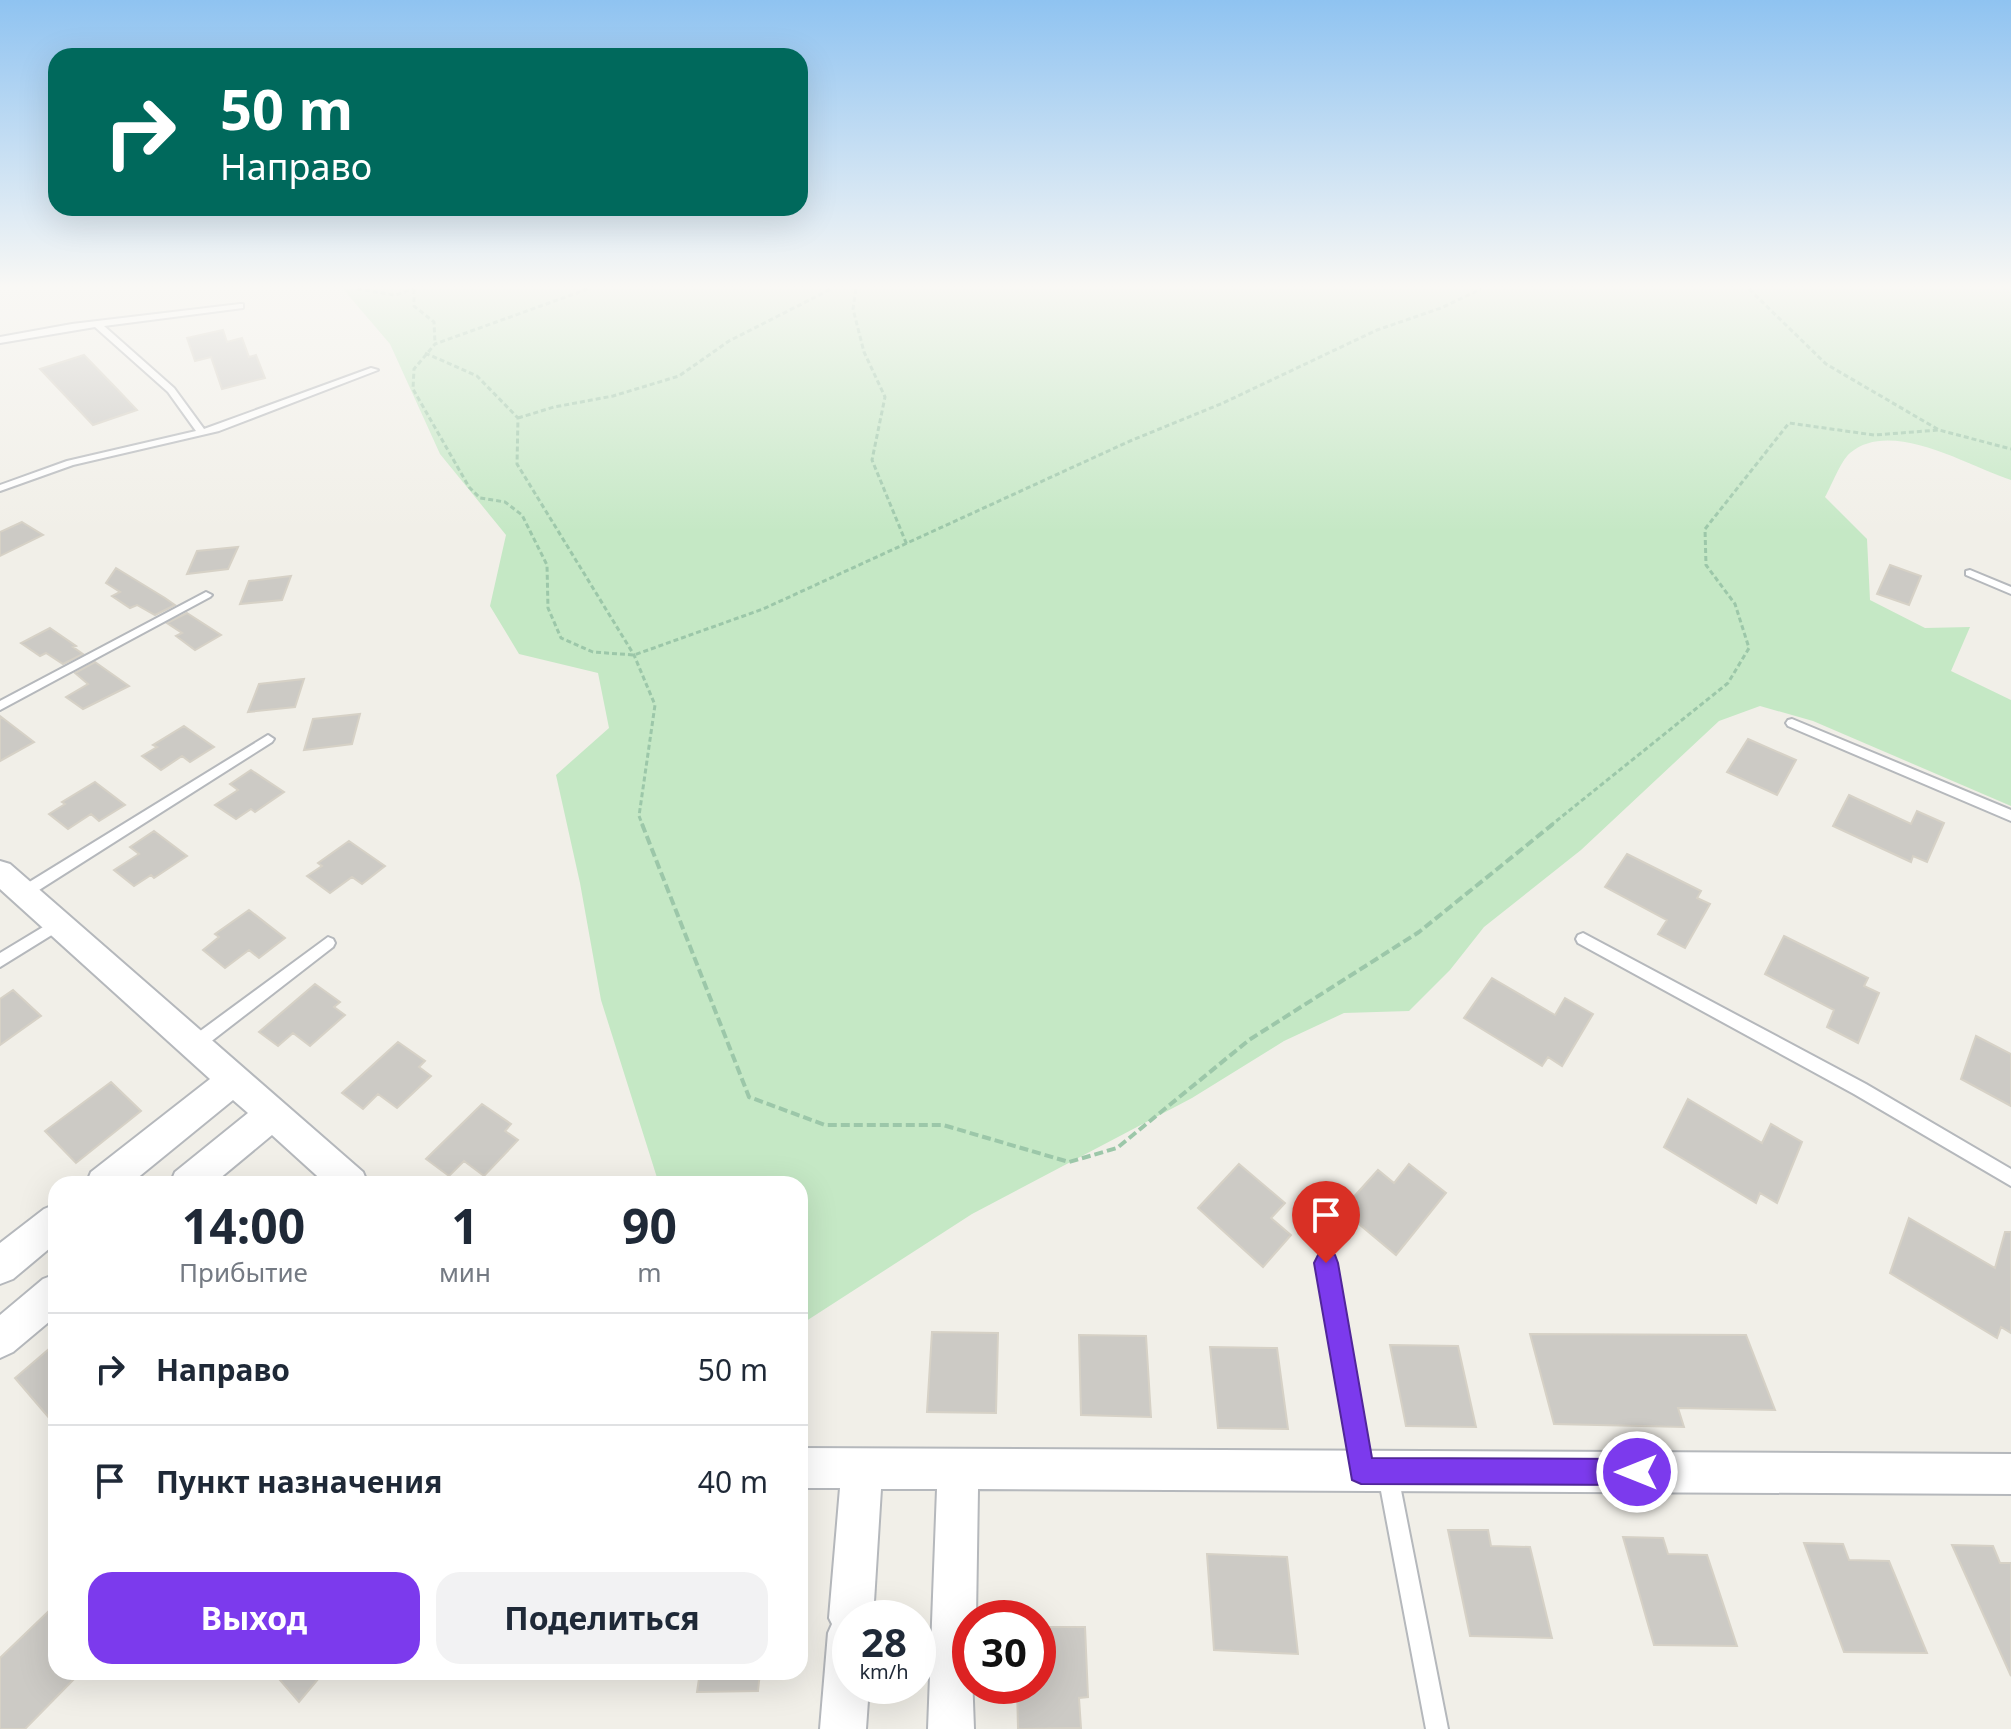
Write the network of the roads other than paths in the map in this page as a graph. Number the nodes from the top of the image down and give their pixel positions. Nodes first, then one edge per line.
1 (148, 370) edge
2 (374, 370) dead end
3 (202, 433) junction
4 (0, 488) edge
5 (1970, 573) dead end
6 (2011, 591) edge
7 (206, 595) dead end
8 (0, 706) edge
9 (1792, 723) dead end
10 (268, 739) dead end
11 (2011, 816) edge
12 (11, 882) edge
13 (58, 924) junction
14 (1583, 939) dead end
15 (328, 943) dead end
16 (0, 961) edge
17 (194, 1045) junction
18 (233, 1080) junction
19 (272, 1114) junction
20 (113, 1176) edge
21 (197, 1176) edge
22 (342, 1176) edge
23 (2011, 1178) edge
24 (48, 1227) edge
25 (1326, 1263) dead end
26 (0, 1266) edge
27 (48, 1299) edge
28 (0, 1339) edge
29 (808, 1468) edge
30 (862, 1469) junction
31 (958, 1469) junction
32 (1374, 1471) junction
33 (2011, 1474) edge
34 (852, 1600) edge
35 (845, 1704) edge
36 (843, 1729) edge
37 (951, 1729) edge
38 (1437, 1729) edge

1 - 3 lane
2 - 3 lane
3 - 4 lane
5 - 6 lane
7 - 8 lane
9 - 11 lane
10 - 12 lane
12 - 13 street
13 - 16 lane
13 - 17 street
14 - 23 lane
15 - 17 lane
17 - 18 street
18 - 19 street
18 - 20 street
19 - 21 street
19 - 22 street
24 - 26 street
25 - 32 lane
27 - 28 street
29 - 30 street
30 - 31 street
30 - 34 street
31 - 32 street
31 - 37 street
32 - 33 street
32 - 38 lane
35 - 36 street

